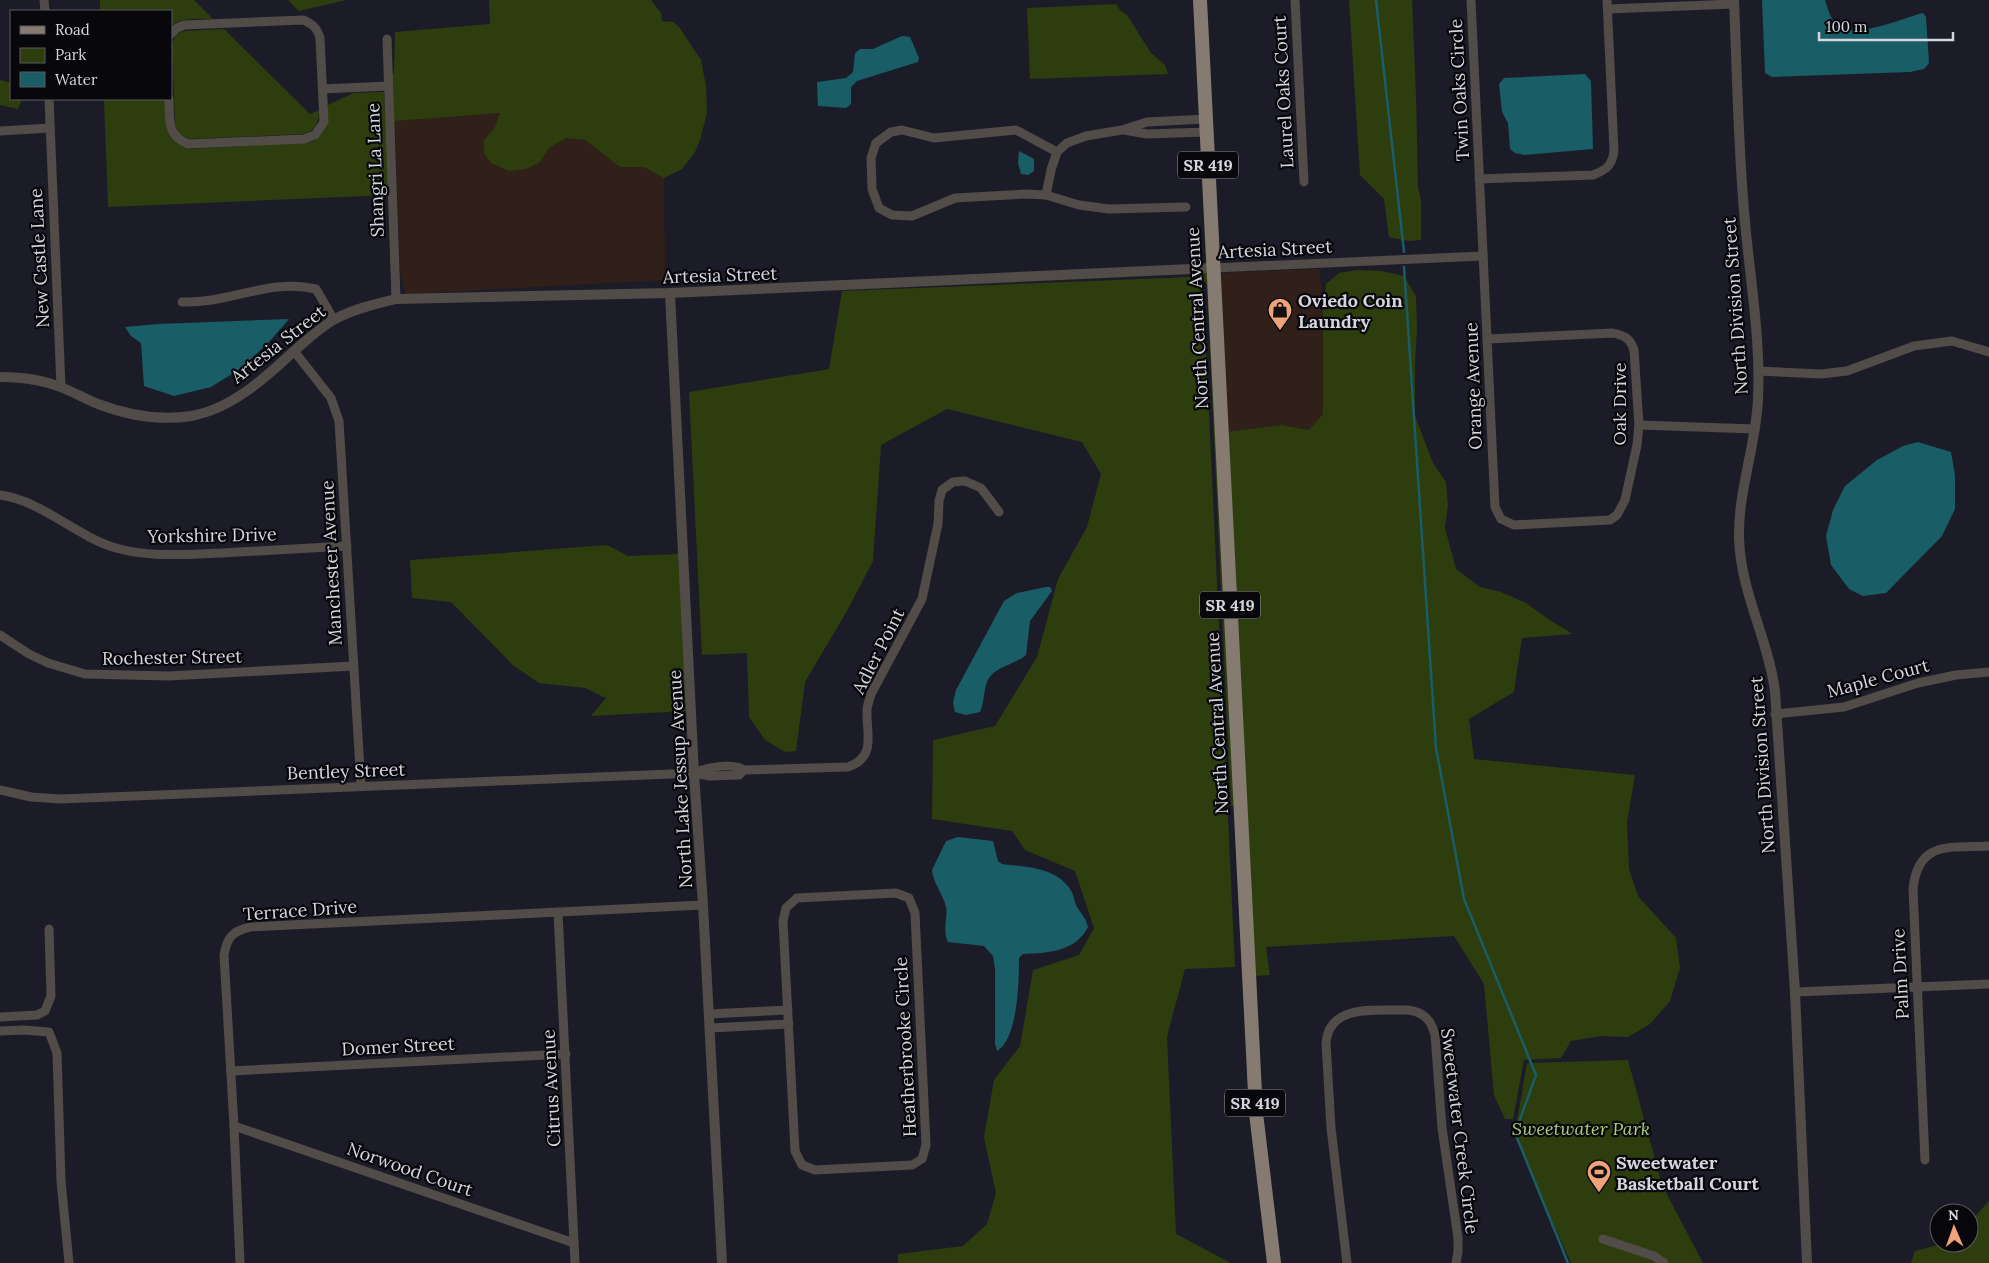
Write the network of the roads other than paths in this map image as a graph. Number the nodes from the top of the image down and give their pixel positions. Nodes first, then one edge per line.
1 (1200, 0) edge
2 (1295, 0) edge
3 (1471, 0) edge
4 (1734, 2) edge
5 (1608, 4) edge
6 (172, 33) edge
7 (387, 39) dead end
8 (388, 86) junction
9 (323, 89) junction
10 (48, 100) edge
11 (169, 100) edge
12 (1206, 125) junction
13 (50, 128) junction
14 (0, 130) edge
15 (1057, 152) junction
16 (1479, 180) junction
17 (1304, 182) dead end
18 (1046, 195) junction
19 (1186, 207) dead end
20 (1483, 256) junction
21 (1213, 268) junction
22 (670, 293) junction
23 (396, 299) junction
24 (182, 302) dead end
25 (334, 320) junction
26 (1488, 339) junction
27 (294, 351) junction
28 (1989, 352) edge
29 (1758, 371) junction
30 (0, 377) edge
31 (61, 387) junction
32 (1639, 425) junction
33 (1755, 428) junction
34 (0, 495) edge
35 (999, 512) dead end
36 (1497, 514) joint
37 (347, 546) junction
38 (0, 635) edge
39 (354, 666) junction
40 (1989, 672) edge
41 (1775, 714) junction
42 (694, 773) junction
43 (361, 786) junction
44 (0, 790) edge
45 (1989, 846) edge
46 (703, 905) junction
47 (558, 912) junction
48 (49, 930) dead end
49 (1989, 984) edge
50 (1918, 988) junction
51 (1795, 992) junction
52 (788, 1010) junction
53 (752, 1012) junction
54 (709, 1014) junction
55 (0, 1017) edge
56 (789, 1024) junction
57 (753, 1026) junction
58 (710, 1028) junction
59 (0, 1031) edge
60 (566, 1054) junction
61 (231, 1071) junction
62 (234, 1126) junction
63 (1924, 1160) dead end
64 (1603, 1240) dead end
65 (574, 1244) junction
66 (70, 1263) edge
67 (240, 1263) edge
68 (575, 1263) edge
69 (722, 1263) edge
70 (1274, 1263) edge
71 (1347, 1263) edge
72 (1456, 1263) edge
73 (1664, 1263) edge
74 (1807, 1263) edge

1 - 12 main road, North Central Avenue / SR 419
2 - 17 street, Laurel Oaks Court
3 - 16 street, Twin Oaks Circle
4 - 5 street
4 - 29 street, North Division Street
5 - 16 street, Twin Oaks Circle
6 - 9 street
7 - 8 street, Shangri La Lane
8 - 9 street
8 - 23 street, Shangri La Lane
9 - 11 street
10 - 13 street, New Castle Lane
12 - 15 street
12 - 21 main road, North Central Avenue / SR 419
13 - 14 street
13 - 31 street, New Castle Lane
15 - 18 street
15 - 18 street
16 - 20 street, Twin Oaks Circle
18 - 19 street
20 - 21 street, Artesia Street
20 - 26 street, Orange Avenue
21 - 22 street, Artesia Street
21 - 70 main road, North Central Avenue / SR 419
22 - 23 street, Artesia Street
22 - 42 street, North Lake Jessup Avenue
23 - 25 street, Artesia Street
24 - 25 street
25 - 27 street, Artesia Street
26 - 32 street, Oak Drive
26 - 36 street, Orange Avenue
27 - 31 street, Artesia Street
27 - 37 street, Manchester Avenue
28 - 29 street
29 - 33 street, North Division Street
30 - 31 street, Artesia Street
32 - 33 street
32 - 36 street, Oak Drive
33 - 41 street, North Division Street
34 - 37 street, Yorkshire Drive
35 - 42 street, Adler Point
37 - 39 street, Manchester Avenue
38 - 39 street, Rochester Street
39 - 43 street, Manchester Avenue
40 - 41 street, Maple Court
41 - 51 street, North Division Street
42 - 43 street, Bentley Street
42 - 46 street, North Lake Jessup Avenue
43 - 44 street, Bentley Street
45 - 50 street, Palm Drive
46 - 47 street, Terrace Drive
46 - 54 street, North Lake Jessup Avenue
47 - 60 street, Citrus Avenue
47 - 61 street, Terrace Drive
48 - 55 street
49 - 50 street
50 - 51 street
50 - 63 street, Palm Drive
51 - 74 street, North Division Street
52 - 53 street
52 - 56 street, Heatherbrooke Circle
52 - 56 street, Heatherbrooke Circle
53 - 54 street
53 - 57 street
54 - 58 street, North Lake Jessup Avenue
56 - 57 street
57 - 58 street
58 - 69 street, North Lake Jessup Avenue
59 - 66 street
60 - 61 street, Domer Street
60 - 65 street, Citrus Avenue
61 - 62 street, Terrace Drive
62 - 65 street, Norwood Court
62 - 67 street, Terrace Drive
64 - 73 street
65 - 68 street, Citrus Avenue
71 - 72 street, Sweetwater Creek Circle

